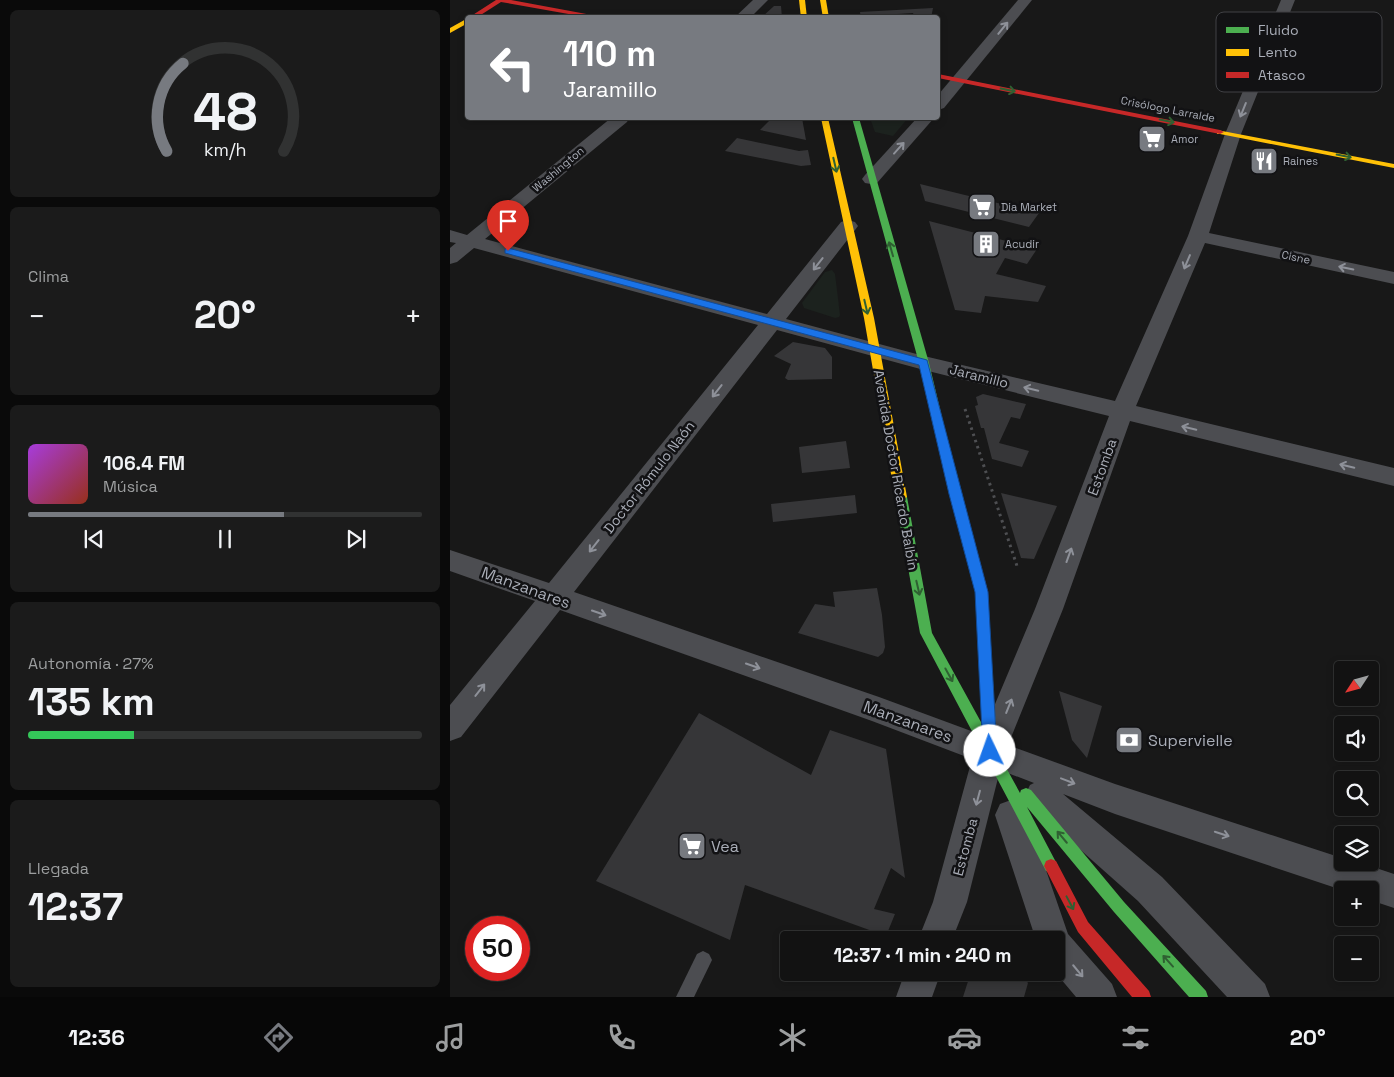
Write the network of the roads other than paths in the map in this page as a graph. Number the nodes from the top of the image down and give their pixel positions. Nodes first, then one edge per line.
1 (500, 0) edge
2 (761, 0) edge
3 (802, 0) edge
4 (823, 0) edge
5 (1026, 0) edge
6 (1288, 0) edge
7 (1283, 12) edge
8 (476, 15) edge
9 (588, 15) edge
10 (744, 15) edge
11 (804, 15) edge
12 (826, 15) edge
13 (465, 22) edge
14 (450, 31) edge
15 (940, 76) edge
16 (960, 80) junction
17 (1250, 92) edge
18 (940, 103) edge
19 (618, 120) edge
20 (824, 120) edge
21 (856, 120) edge
22 (924, 120) edge
23 (1233, 134) junction
24 (1394, 166) edge
25 (871, 179) junction
26 (848, 226) junction
27 (450, 236) edge
28 (1198, 236) junction
29 (471, 241) junction
30 (450, 258) edge
31 (1394, 278) edge
32 (773, 321) junction
33 (874, 349) junction
34 (924, 363) junction
35 (1122, 412) junction
36 (1394, 477) edge
37 (450, 560) edge
38 (553, 597) junction
39 (450, 728) edge
40 (990, 751) junction
41 (1394, 892) edge
42 (939, 931) edge
43 (1050, 931) edge
44 (1065, 957) edge
45 (703, 960) dead end
46 (920, 981) edge
47 (685, 997) edge
48 (914, 997) edge
49 (1099, 997) edge
50 (1144, 997) edge
51 (1200, 997) edge
52 (1252, 997) edge

1 - 8 main road
1 - 9 main road
2 - 10 street
3 - 11 main road
4 - 12 main road
16 -> 5 street
6 -> 7 street, Estomba
13 - 14 main road
15 - 16 main road, Crisólogo Larralde
16 - 18 street
16 -> 23 main road, Crisólogo Larralde
17 -> 23 street, Estomba
19 - 29 street, Washington
20 -> 26 main road, Avenida Doctor Ricardo Balbín
21 - 25 main road, Avenida Doctor Ricardo Balbín
25 -> 22 street
23 -> 24 main road, Crisólogo Larralde
23 - 28 street, Estomba
34 -> 25 main road, Avenida Doctor Ricardo Balbín
26 -> 32 street, Doctor Rómulo Naón
26 -> 33 main road, Avenida Doctor Ricardo Balbín
27 - 29 street, Jaramillo
31 -> 28 street, Cisne
28 -> 35 street, Estomba
29 - 30 street, Washington
29 - 32 street, Jaramillo
32 - 33 street, Jaramillo
32 -> 38 street, Doctor Rómulo Naón
33 - 34 street, Jaramillo
33 -> 40 main road, Avenida Doctor Ricardo Balbín
35 -> 34 street, Jaramillo
34 - 40 main road, Avenida Doctor Ricardo Balbín
36 -> 35 street, Jaramillo
40 -> 35 street, Estomba
37 - 38 street, Manzanares
39 -> 38 street, Doctor Rómulo Naón
38 -> 40 street, Manzanares
40 -> 41 street, Manzanares
40 -> 42 street, Estomba
40 - 43 street, Avenida Doctor Ricardo Balbín
40 -> 50 main road
51 -> 40 main road
40 - 52 street, Avenida Doctor Ricardo Balbín
44 -> 49 street
45 - 47 lane
46 - 48 street

